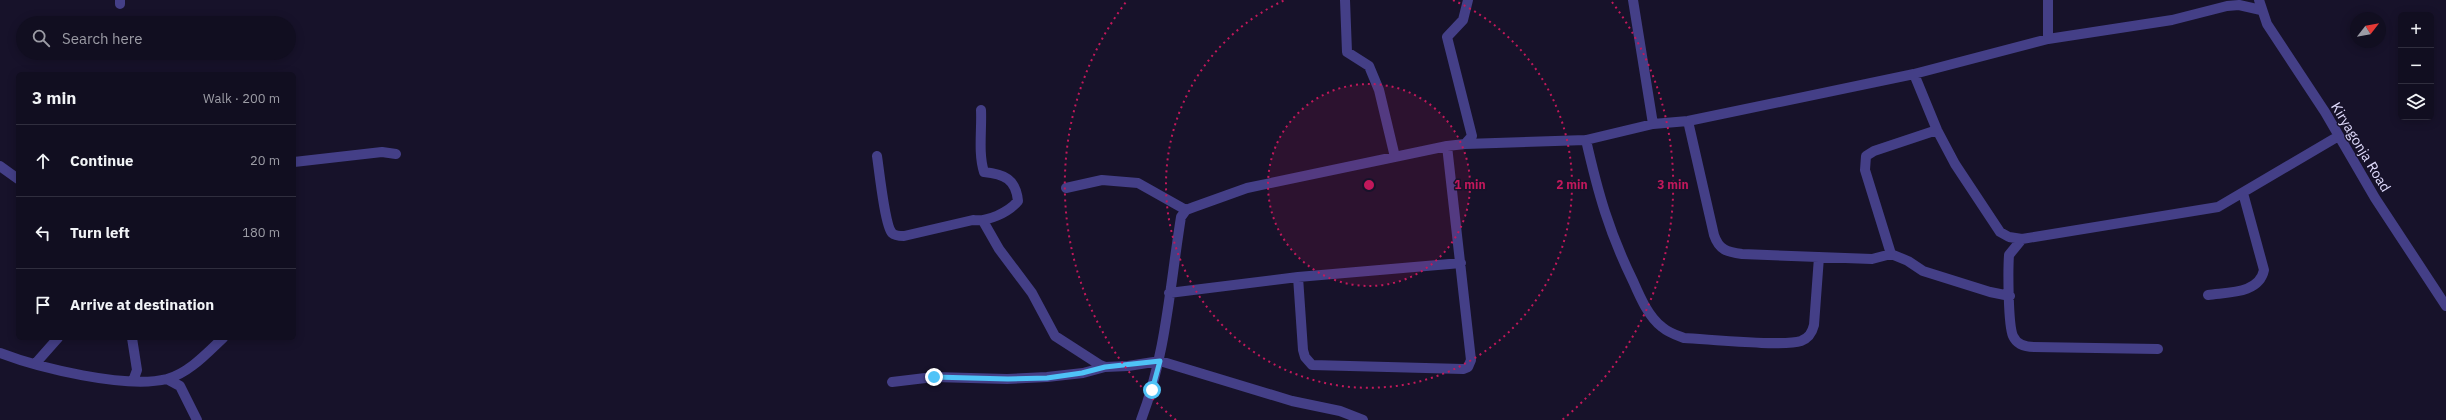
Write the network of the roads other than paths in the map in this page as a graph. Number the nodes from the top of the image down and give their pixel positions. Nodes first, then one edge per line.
1 (1345, 0) edge
2 (1468, 0) edge
3 (1634, 0) edge
4 (2048, 0) edge
5 (2259, 0) edge
6 (2231, 3) edge
7 (2261, 10) junction
8 (2048, 39) junction
9 (1914, 74) junction
10 (981, 110) dead end
11 (1688, 121) junction
12 (1652, 124) junction
13 (1937, 130) junction
14 (2337, 137) junction
15 (1586, 140) junction
16 (1465, 144) junction
17 (1447, 146) junction
18 (396, 154) dead end
19 (877, 156) dead end
20 (1395, 157) junction
21 (296, 162) edge
22 (0, 166) edge
23 (16, 178) edge
24 (1066, 188) dead end
25 (2242, 194) junction
26 (1186, 210) junction
27 (982, 221) junction
28 (2022, 239) junction
29 (1890, 254) junction
30 (1819, 257) junction
31 (1461, 263) junction
32 (1298, 277) junction
33 (1169, 293) junction
34 (2208, 295) dead end
35 (2010, 296) junction
36 (2446, 306) edge
37 (56, 340) edge
38 (132, 340) edge
39 (221, 340) edge
40 (2158, 349) dead end
41 (0, 353) edge
42 (1160, 361) junction
43 (35, 364) junction
44 (1105, 367) junction
45 (167, 379) junction
46 (133, 381) junction
47 (892, 382) dead end
48 (197, 420) edge
49 (1141, 420) edge
50 (1363, 420) edge

1 - 20 street
2 - 16 street
3 - 12 street
4 - 8 street
5 - 7 street, Kiryagonja Road
6 - 7 street
6 - 8 street
7 - 14 street, Kiryagonja Road
8 - 9 street
9 - 11 street
9 - 13 street
10 - 27 street
11 - 12 street
11 - 30 street
12 - 15 street
13 - 28 street
13 - 29 street
14 - 25 street
14 - 36 street, Kiryagonja Road
15 - 16 street
15 - 30 street
16 - 17 street
17 - 20 street
17 - 31 street
18 - 21 street
19 - 27 street
20 - 26 street
22 - 23 street
24 - 26 street
25 - 28 street
25 - 34 street
26 - 33 street
27 - 44 street
28 - 35 street
29 - 30 street
29 - 35 street
31 - 32 street
31 - 32 street
32 - 33 street
33 - 42 street
35 - 40 street
37 - 43 street
38 - 46 street
39 - 45 street
41 - 43 street
42 - 44 street
42 - 49 street
42 - 50 street
43 - 46 street
44 - 47 street
45 - 46 street
45 - 48 street

